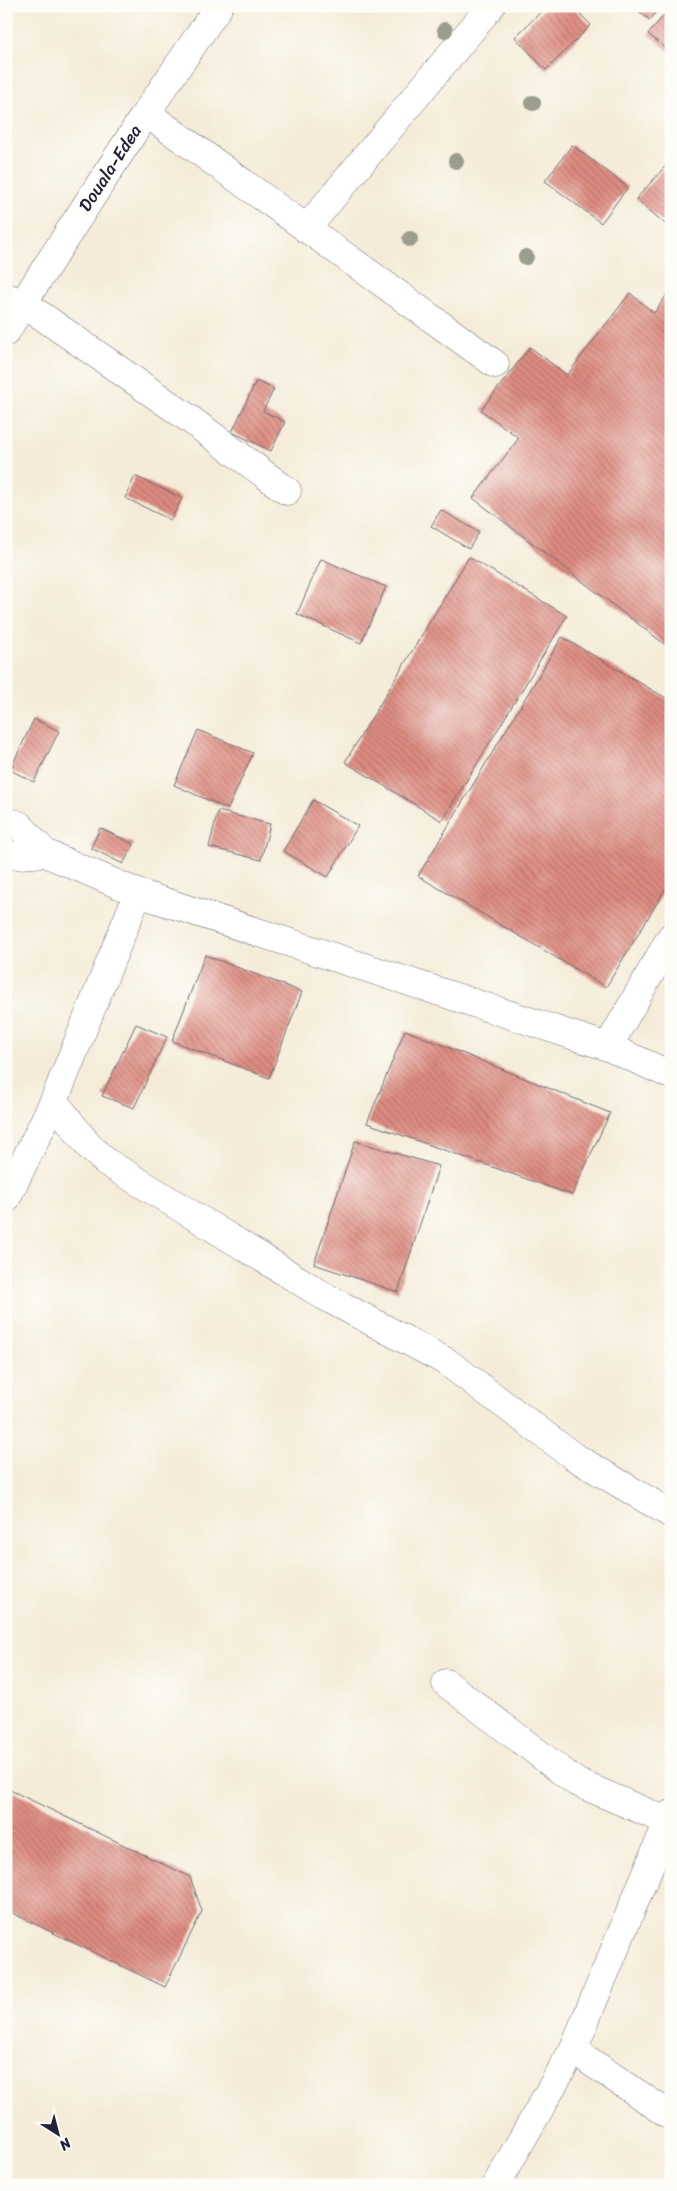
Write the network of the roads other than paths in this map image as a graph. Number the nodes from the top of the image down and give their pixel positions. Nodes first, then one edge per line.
1 (218, 6) edge
2 (491, 6) edge
3 (146, 114) junction
4 (306, 229) junction
5 (14, 300) edge
6 (6, 332) edge
7 (496, 364) dead end
8 (287, 491) dead end
9 (6, 821) edge
10 (45, 853) junction
11 (6, 856) edge
12 (138, 893) junction
13 (671, 937) edge
14 (608, 1047) junction
15 (671, 1075) edge
16 (54, 1101) junction
17 (6, 1200) edge
18 (671, 1514) edge
19 (446, 1683) dead end
20 (669, 1818) edge
21 (573, 2050) junction
22 (671, 2116) edge
23 (496, 2185) edge

1 - 3 main road, Douala-Edea
2 - 4 main road
3 - 4 main road
3 - 5 main road, Douala-Edea
4 - 7 main road
5 - 6 main road, Douala-Edea
5 - 8 main road
9 - 10 main road
10 - 11 main road
10 - 12 main road
12 - 14 main road
12 - 16 main road
13 - 14 main road
14 - 15 main road
16 - 17 main road
16 - 18 main road
19 - 20 main road
20 - 21 main road
21 - 22 main road
21 - 23 main road

